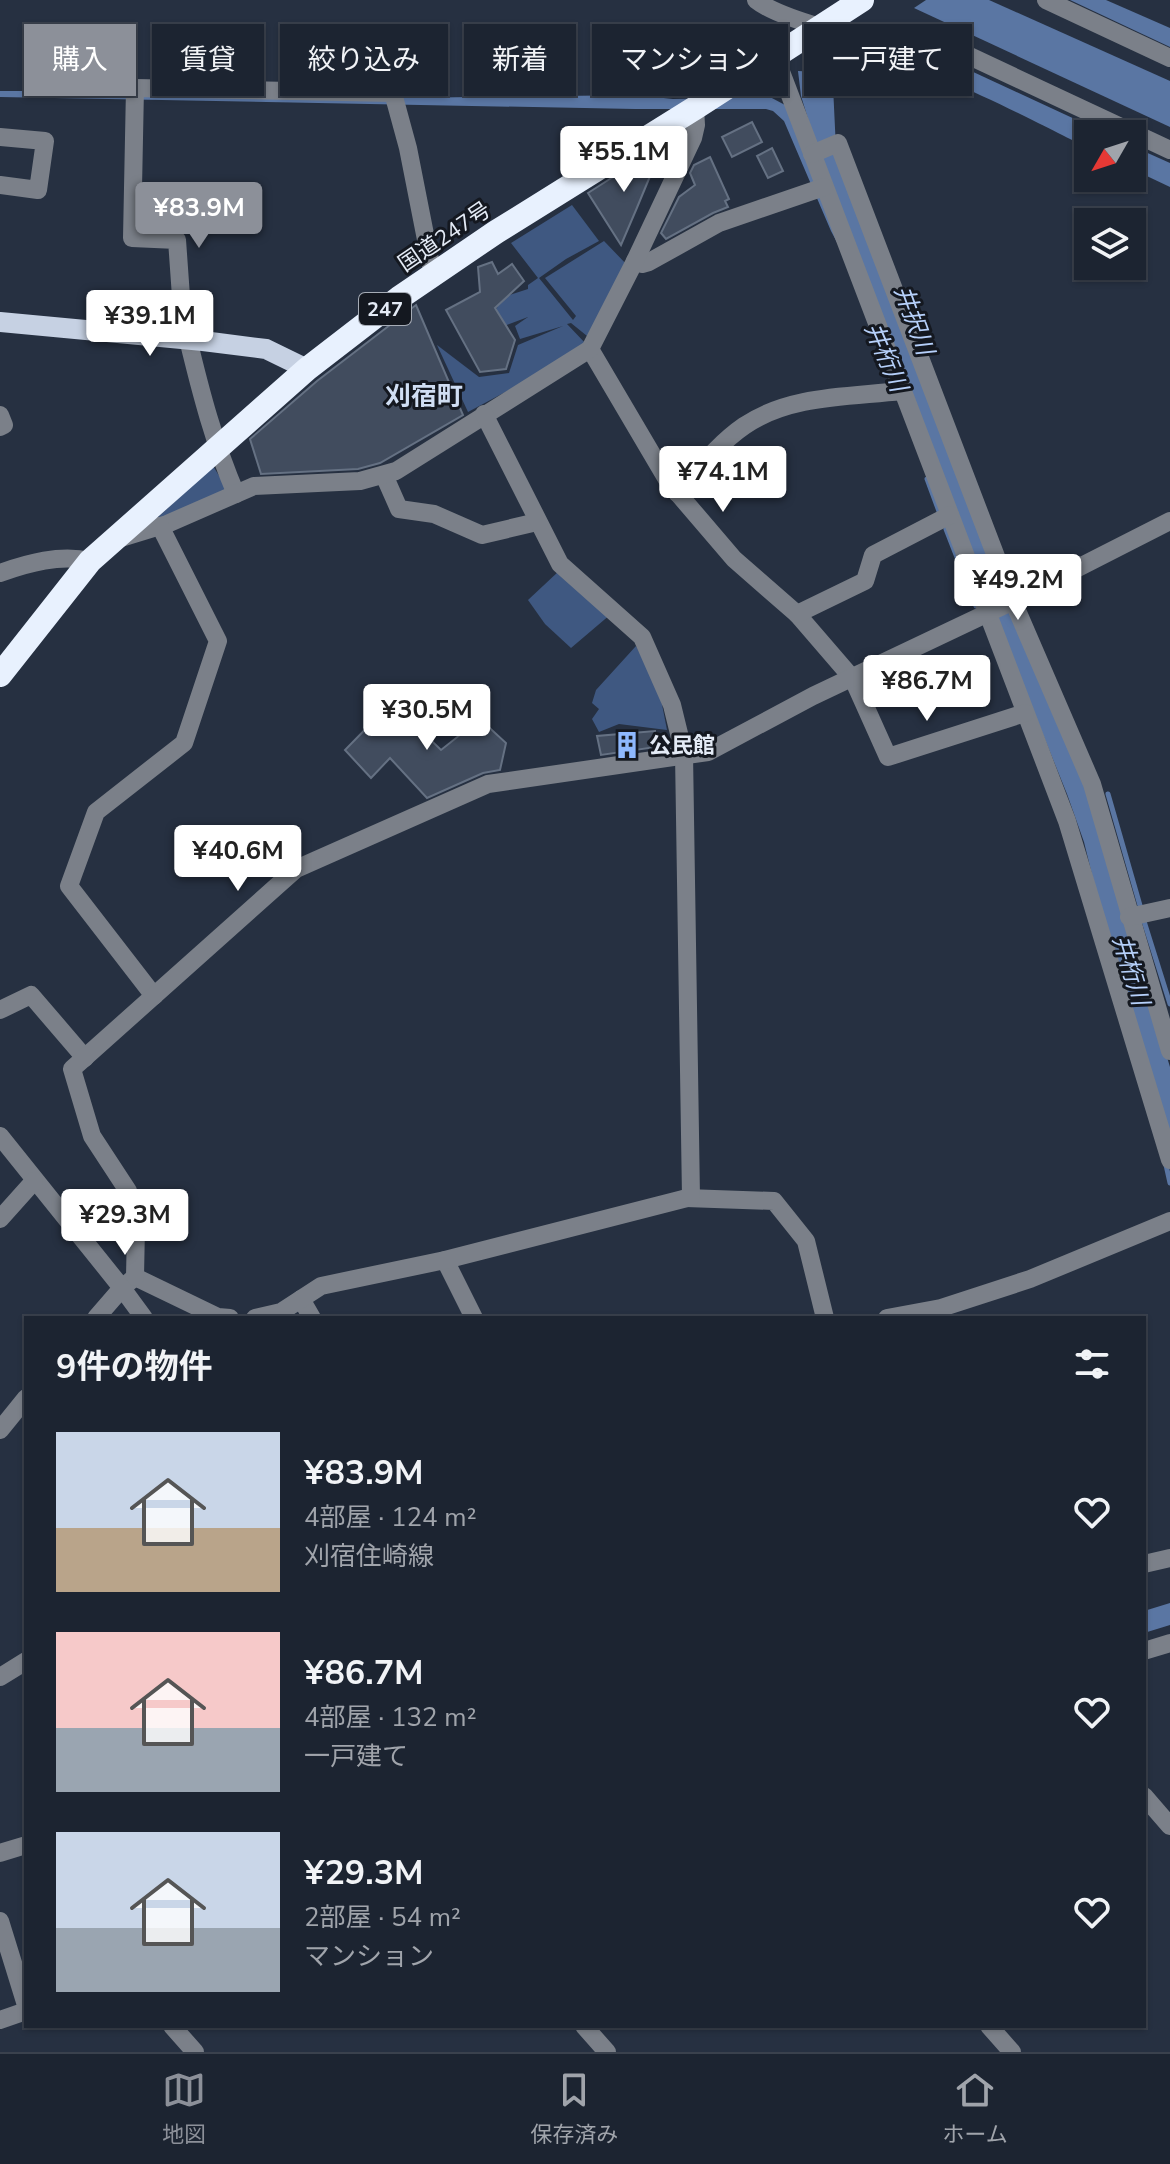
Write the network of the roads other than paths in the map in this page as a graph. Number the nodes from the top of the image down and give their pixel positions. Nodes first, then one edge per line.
1 (756, 0) edge
2 (862, 0) edge
3 (1046, 0) edge
4 (827, 22) junction
5 (788, 48) edge
6 (1170, 58) edge
7 (788, 90) edge
8 (713, 96) edge
9 (695, 108) junction
10 (0, 137) edge
11 (1170, 150) edge
12 (812, 153) junction
13 (0, 185) edge
14 (819, 189) junction
15 (635, 261) junction
16 (433, 275) junction
17 (0, 322) edge
18 (186, 339) junction
19 (590, 349) junction
20 (307, 369) junction
21 (901, 391) junction
22 (484, 414) junction
23 (0, 415) edge
24 (0, 427) edge
25 (217, 448) junction
26 (384, 475) junction
27 (677, 493) junction
28 (236, 494) junction
29 (950, 515) junction
30 (1170, 521) edge
31 (537, 522) junction
32 (160, 526) junction
33 (111, 541) junction
34 (90, 561) junction
35 (0, 573) edge
36 (1013, 601) junction
37 (987, 613) junction
38 (797, 614) junction
39 (0, 675) edge
40 (853, 679) junction
41 (1025, 713) junction
42 (684, 754) junction
43 (1170, 908) edge
44 (1129, 917) junction
45 (154, 996) junction
46 (0, 1010) edge
47 (1170, 1051) edge
48 (85, 1058) junction
49 (0, 1136) edge
50 (1170, 1160) edge
51 (34, 1181) junction
52 (686, 1198) junction
53 (0, 1219) edge
54 (1170, 1221) edge
55 (445, 1260) junction
56 (129, 1282) junction
57 (301, 1299) junction
58 (98, 1316) edge
59 (143, 1316) edge
60 (215, 1316) edge
61 (264, 1316) edge
62 (311, 1316) edge
63 (473, 1316) edge
64 (825, 1316) edge
65 (898, 1316) edge
66 (24, 1400) edge
67 (0, 1430) edge
68 (1170, 1558) edge
69 (1146, 1564) edge
70 (1170, 1643) edge
71 (1146, 1650) edge
72 (24, 1662) edge
73 (0, 1677) edge
74 (1146, 1798) edge
75 (1170, 1826) edge
76 (24, 1846) edge
77 (0, 1853) edge
78 (0, 1921) edge
79 (24, 1998) edge
80 (24, 2012) edge
81 (0, 2020) edge
82 (174, 2028) edge
83 (586, 2028) edge
84 (991, 2028) edge
85 (195, 2052) edge
86 (607, 2052) edge
87 (1012, 2052) edge

1 - 4 street
2 - 4 highway, 国道247号 / 247
3 - 6 street
4 - 5 highway, 国道247号 / 247
4 - 11 street
7 - 12 street
8 - 9 highway, 国道247号 / 247
9 - 15 street
9 - 16 highway, 国道247号 / 247
10 - 13 street
12 - 14 street
12 - 36 street
14 - 15 street
14 - 21 street
15 - 19 street
16 - 18 street
16 - 20 highway, 国道247号 / 247
17 - 18 main road
18 - 20 main road
18 - 25 street
19 - 22 street
19 - 27 street
20 - 25 highway, 国道247号 / 247
21 - 27 street
21 - 29 street
22 - 26 street
22 - 31 street
23 - 24 street
25 - 28 street
25 - 33 highway, 国道247号 / 247
26 - 28 street
26 - 31 street
27 - 38 street
28 - 32 street
29 - 37 street
29 - 38 street
30 - 36 street
31 - 42 street
32 - 33 street
32 - 45 street
33 - 34 highway, 国道247号 / 247
34 - 35 street
34 - 39 highway, 国道247号 / 247
36 - 37 street
36 - 44 street
37 - 40 street
37 - 41 street
38 - 40 street
40 - 41 street
40 - 42 street
41 - 50 street
42 - 45 street
42 - 52 street
43 - 44 street
44 - 47 street
45 - 48 street
46 - 48 street
48 - 56 street
49 - 51 street
51 - 53 street
51 - 56 street
52 - 55 street
52 - 64 street
54 - 65 street
55 - 57 street
55 - 63 street
56 - 58 street
56 - 59 street
56 - 60 street
57 - 61 street
57 - 62 street
66 - 67 street
68 - 69 street
70 - 71 street
72 - 73 street
74 - 75 street
76 - 77 street
78 - 79 street
80 - 81 street
82 - 85 street
83 - 86 street
84 - 87 street

